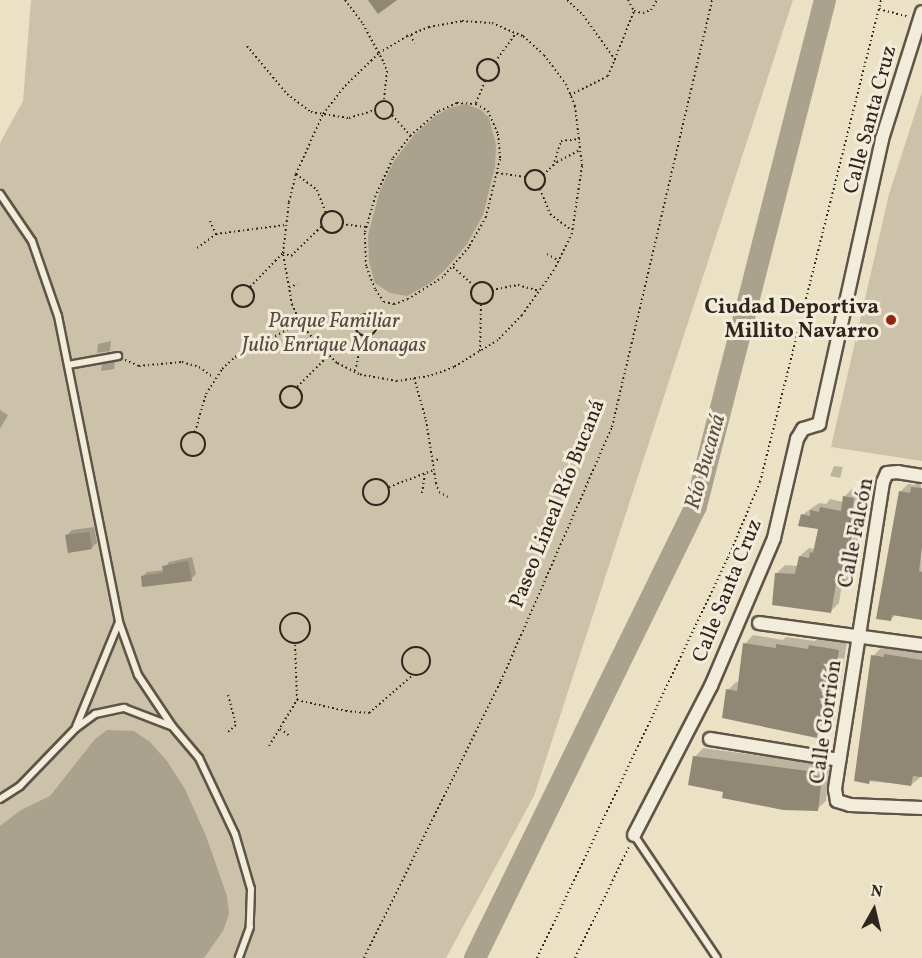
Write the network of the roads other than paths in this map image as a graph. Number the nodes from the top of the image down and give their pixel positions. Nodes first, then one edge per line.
1 (921, 16) edge
2 (0, 194) edge
3 (118, 356) road end
4 (68, 365) junction
5 (922, 476) edge
6 (119, 622) junction
7 (759, 623) dead end
8 (859, 634) junction
9 (922, 645) edge
10 (172, 726) junction
11 (76, 728) junction
12 (710, 739) dead end
13 (839, 760) junction
14 (0, 799) edge
15 (922, 808) edge
16 (634, 835) joint
17 (239, 958) edge
18 (717, 958) edge

1 - 16 street, Calle Santa Cruz
2 - 4 lane
3 - 4 lane
4 - 6 lane
5 - 8 street, Calle Falcón
6 - 10 lane
6 - 11 lane
7 - 8 street
8 - 9 street
8 - 13 street, Calle Gorrión
10 - 11 lane
10 - 17 lane
11 - 14 lane
12 - 13 street
13 - 15 street, Calle Gorrión
16 - 18 lane

